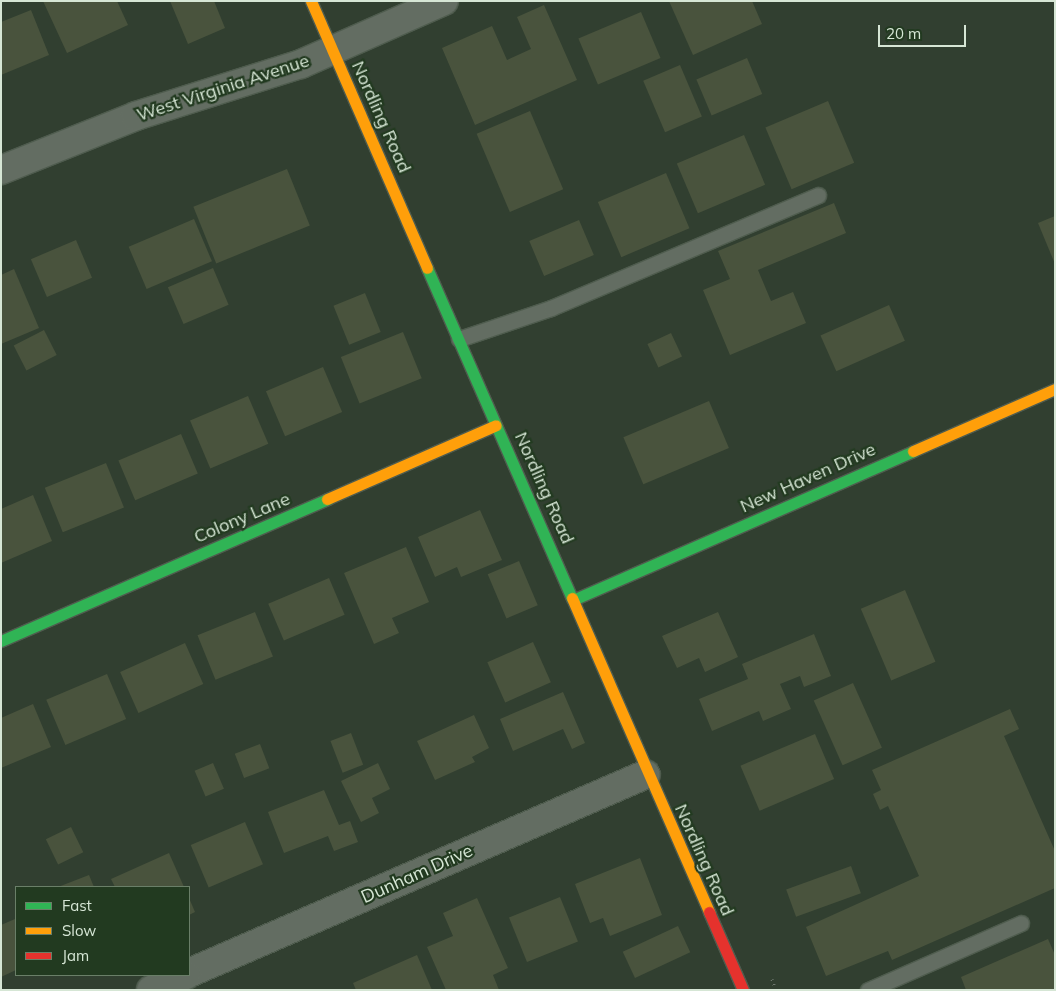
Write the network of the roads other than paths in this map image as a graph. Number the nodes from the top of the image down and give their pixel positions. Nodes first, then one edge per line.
1 (311, 1) edge
2 (444, 1) edge
3 (333, 50) junction
4 (1, 170) edge
5 (818, 195) dead end
6 (459, 339) junction
7 (1055, 389) edge
8 (496, 424) junction
9 (575, 599) junction
10 (1, 642) edge
11 (646, 774) junction
12 (1021, 923) dead end
13 (190, 973) edge
14 (182, 976) edge
15 (151, 990) edge
16 (743, 990) edge
17 (868, 990) edge

1 - 3 street, Nordling Road
2 - 3 street, West Virginia Avenue
3 - 4 street, West Virginia Avenue
3 - 6 street, Nordling Road
5 - 6 lane
6 - 8 street, Nordling Road
7 - 9 street, New Haven Drive
8 - 9 street, Nordling Road
8 - 10 street, Colony Lane
9 - 11 street, Nordling Road
11 - 13 street, Dunham Drive
11 - 16 street, Nordling Road
12 - 17 lane
14 - 15 street, Dunham Drive

